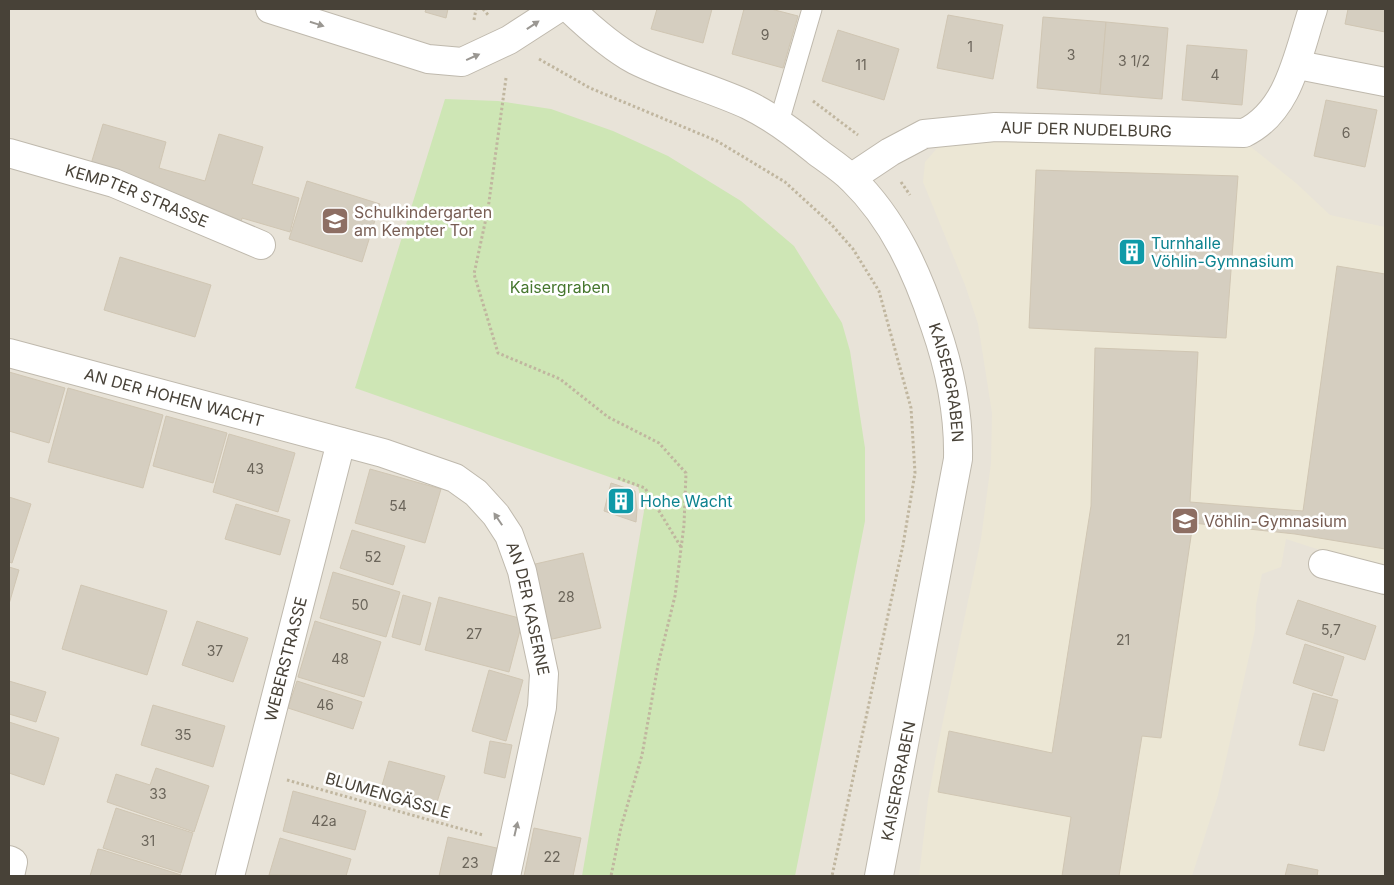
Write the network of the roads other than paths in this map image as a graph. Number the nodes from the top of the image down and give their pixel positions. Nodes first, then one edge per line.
1 (270, 9) edge
2 (557, 9) edge
3 (570, 9) edge
4 (812, 9) edge
5 (1313, 9) edge
6 (1298, 65) junction
7 (1385, 82) edge
8 (779, 122) junction
9 (9, 153) edge
10 (852, 178) junction
11 (262, 246) dead end
12 (9, 353) edge
13 (341, 442) junction
14 (1323, 564) dead end
15 (1385, 580) edge
16 (9, 860) edge
17 (10, 876) edge
18 (230, 876) edge
19 (506, 876) edge
20 (879, 876) edge

1 -> 2 street
3 - 8 street, KAISERGRABEN
4 - 8 lane
5 - 6 street, AUF DER NUDELBURG
6 - 7 street
6 - 10 street, AUF DER NUDELBURG
8 - 10 street, KAISERGRABEN
9 - 11 street, KEMPTER STRASSE
10 - 20 street, KAISERGRABEN
12 - 13 street, AN DER HOHEN WACHT
13 - 18 street, WEBERSTRASSE
19 -> 13 street, AN DER KASERNE
14 - 15 street
16 - 17 street

